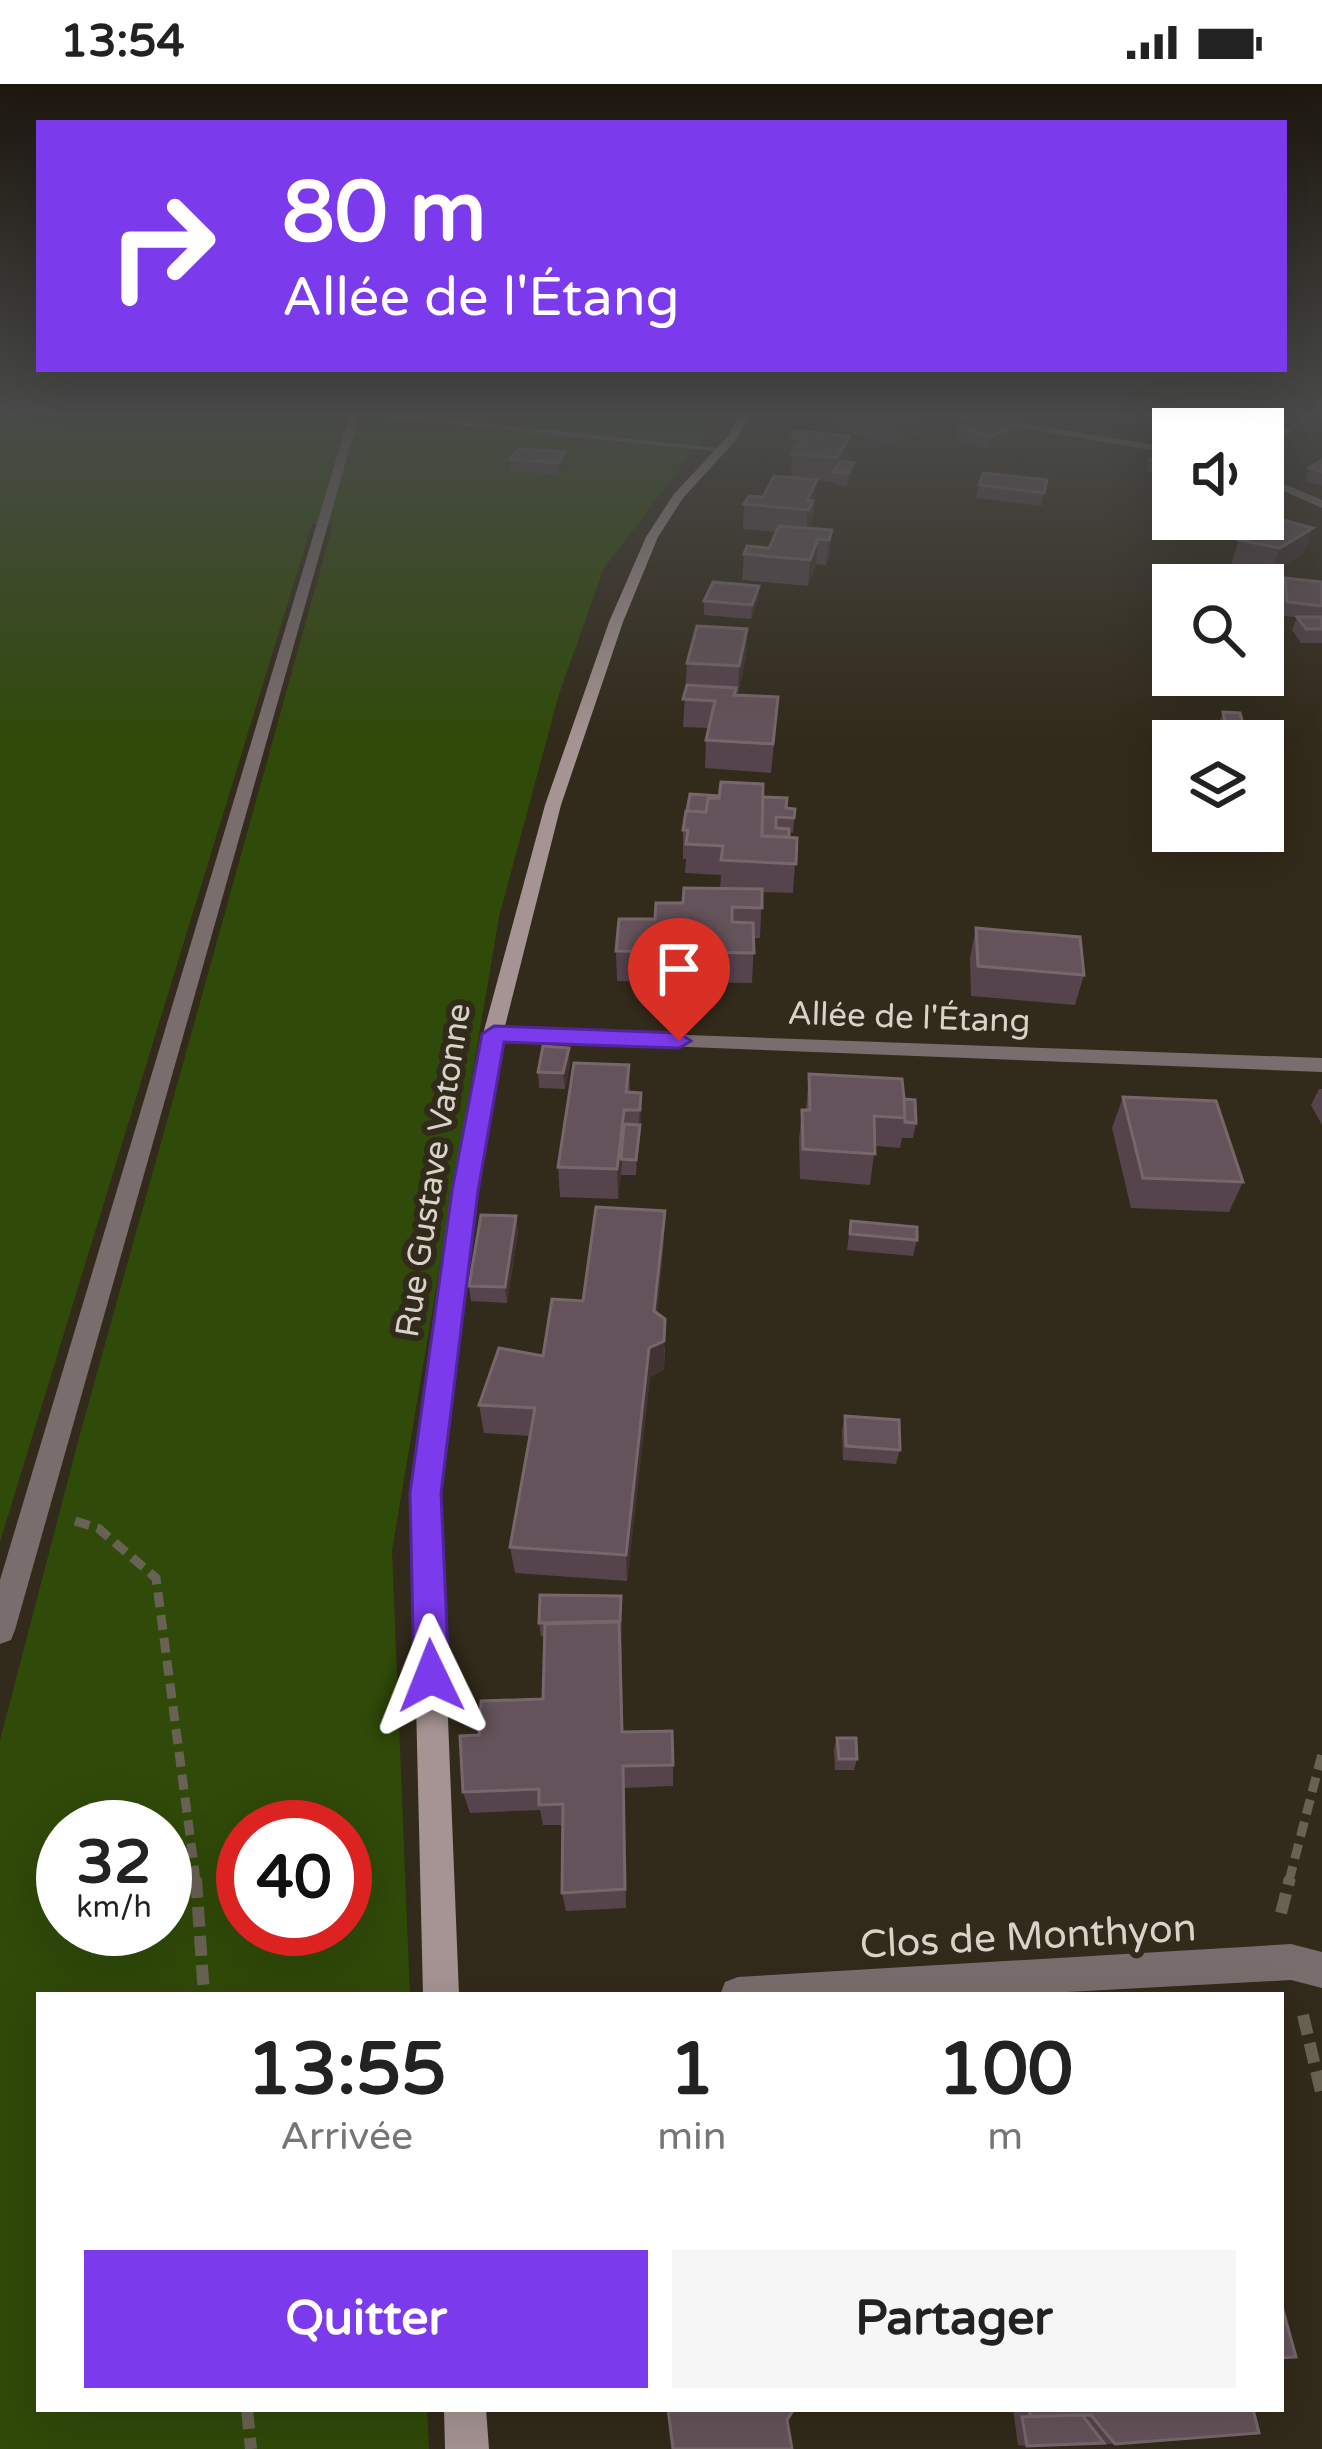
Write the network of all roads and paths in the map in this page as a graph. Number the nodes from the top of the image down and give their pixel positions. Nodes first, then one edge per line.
1 (326, 523) edge
2 (661, 523) edge
3 (494, 1034) junction
4 (1322, 1065) edge
5 (36, 1509) junction
6 (0, 1630) edge
7 (1322, 1970) edge
8 (204, 1992) edge
9 (441, 1992) edge
10 (785, 1992) edge
11 (247, 2412) edge
12 (465, 2412) edge
13 (251, 2449) edge
14 (467, 2449) edge

1 - 5 street
2 - 3 street, Rue Gustave Vatonne
3 - 4 street, Allée de l'Étang
3 - 9 street, Rue Gustave Vatonne
5 - 6 street
5 - 8 path
7 - 10 street, Clos de Monthyon
11 - 13 path
12 - 14 street

